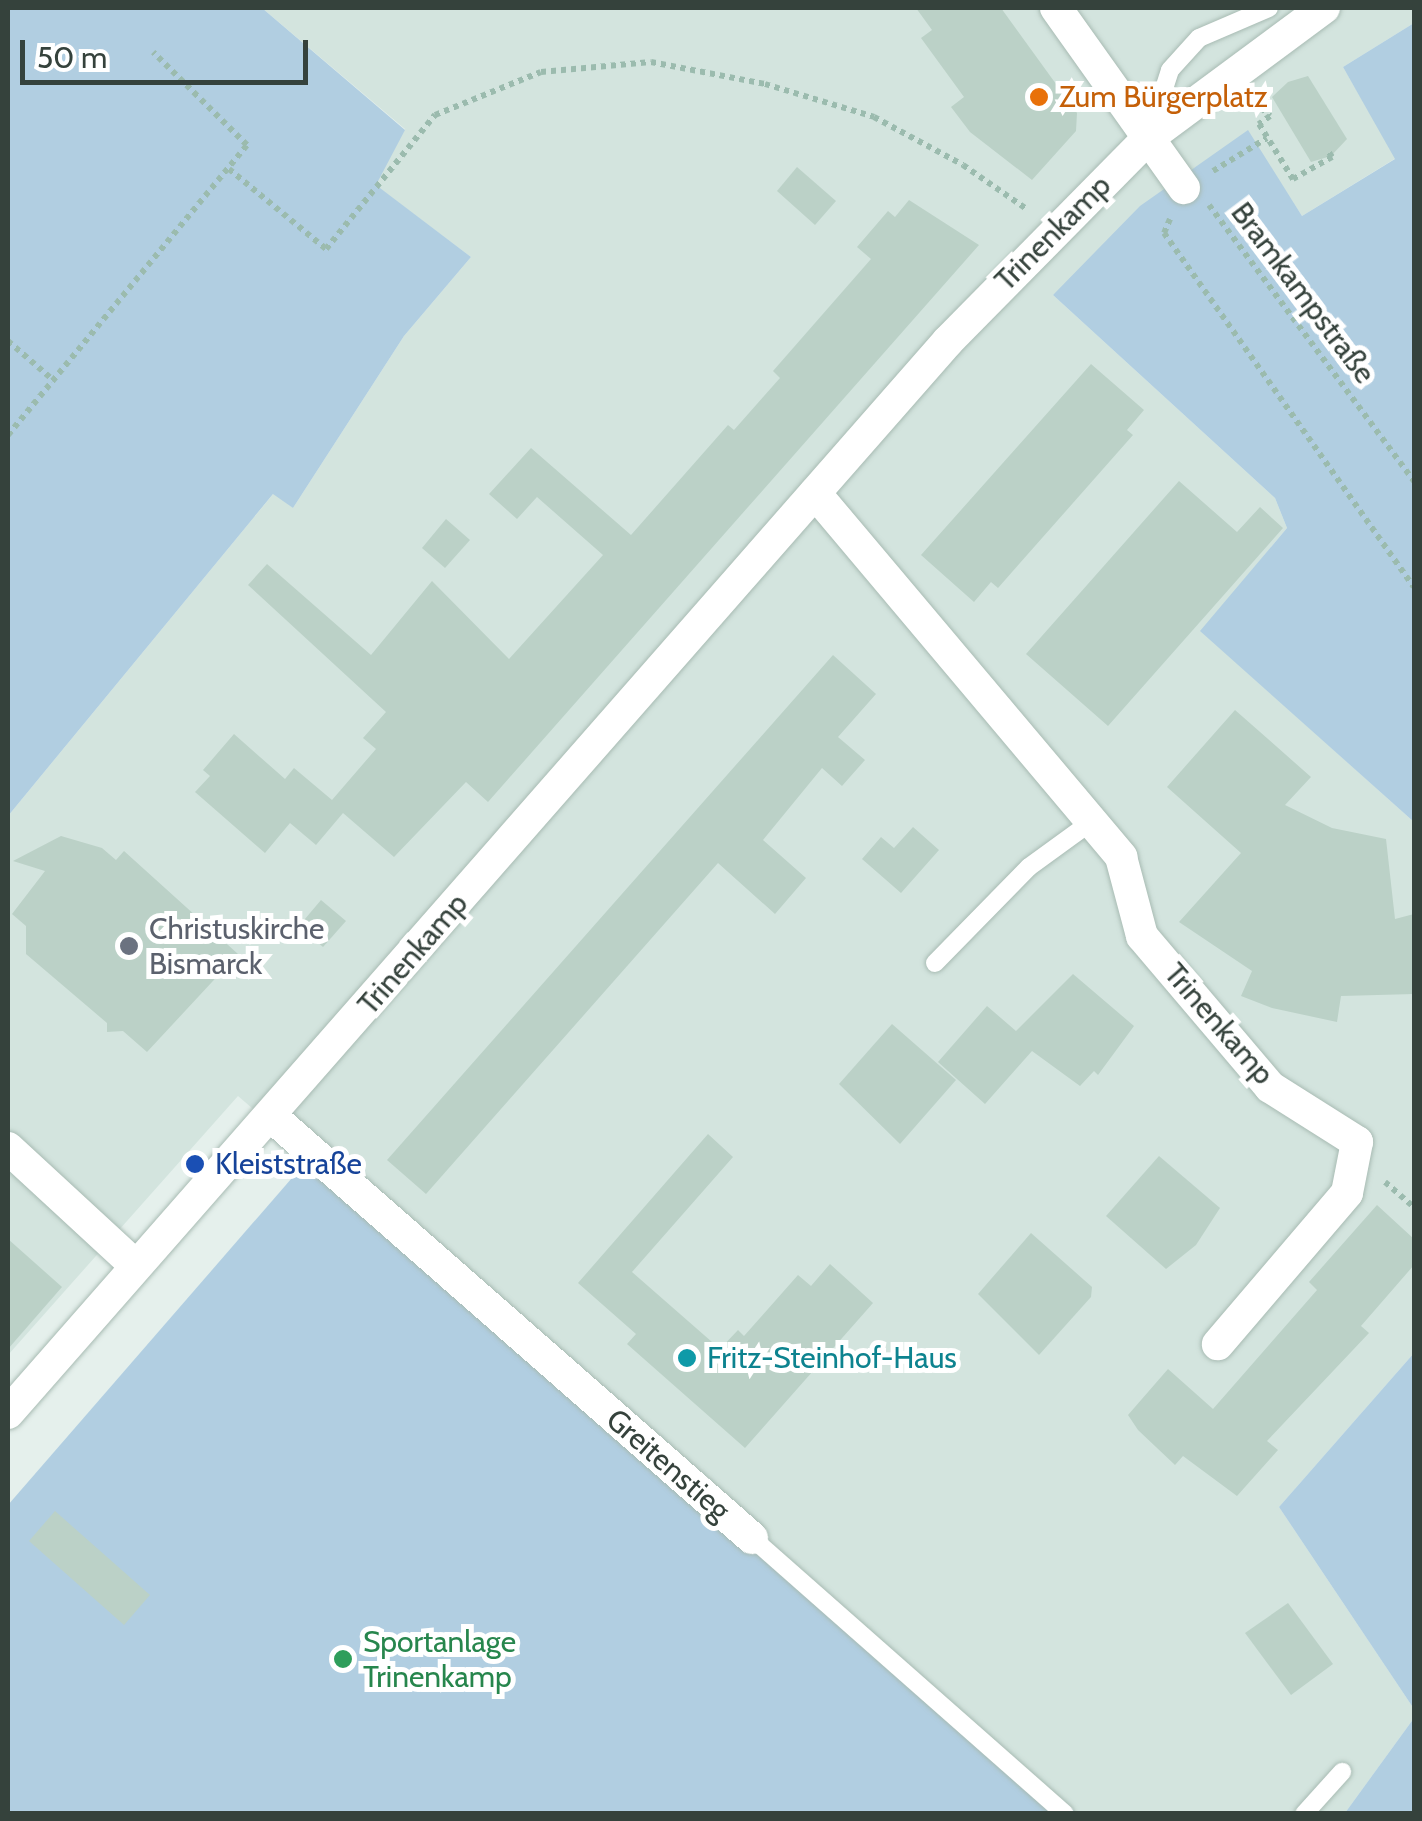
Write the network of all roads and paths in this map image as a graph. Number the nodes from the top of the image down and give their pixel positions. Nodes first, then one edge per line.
1 (1056, 8) edge
2 (1269, 8) edge
3 (1324, 8) edge
4 (153, 52) dead end
5 (1148, 138) junction
6 (1267, 138) dead end
7 (229, 168) junction
8 (1184, 188) junction
9 (1054, 229) junction
10 (8, 341) edge
11 (53, 380) junction
12 (8, 435) edge
13 (1414, 481) edge
14 (815, 492) junction
15 (1414, 586) edge
16 (1091, 822) junction
17 (935, 962) dead end
18 (271, 1116) junction
19 (8, 1148) edge
20 (136, 1266) junction
21 (1218, 1344) dead end
22 (8, 1412) edge
23 (752, 1538) joint
24 (1342, 1772) dead end
25 (1065, 1814) edge
26 (1304, 1814) edge

1 - 5 street
2 - 5 lane
3 - 5 street, Trinenkamp
4 - 7 path
5 - 8 street
5 - 9 street, Trinenkamp
6 - 8 path
7 - 9 path
7 - 11 path
8 - 13 path, Bramkampstraße
8 - 15 path
9 - 14 street, Trinenkamp
10 - 11 path
11 - 12 path
14 - 16 street, Trinenkamp
14 - 18 street, Trinenkamp
16 - 17 lane
16 - 21 street, Trinenkamp
18 - 20 street, Trinenkamp
18 - 23 street, Greitenstieg
19 - 20 street
20 - 22 street, Trinenkamp
23 - 25 lane, Greitenstieg
24 - 26 lane

